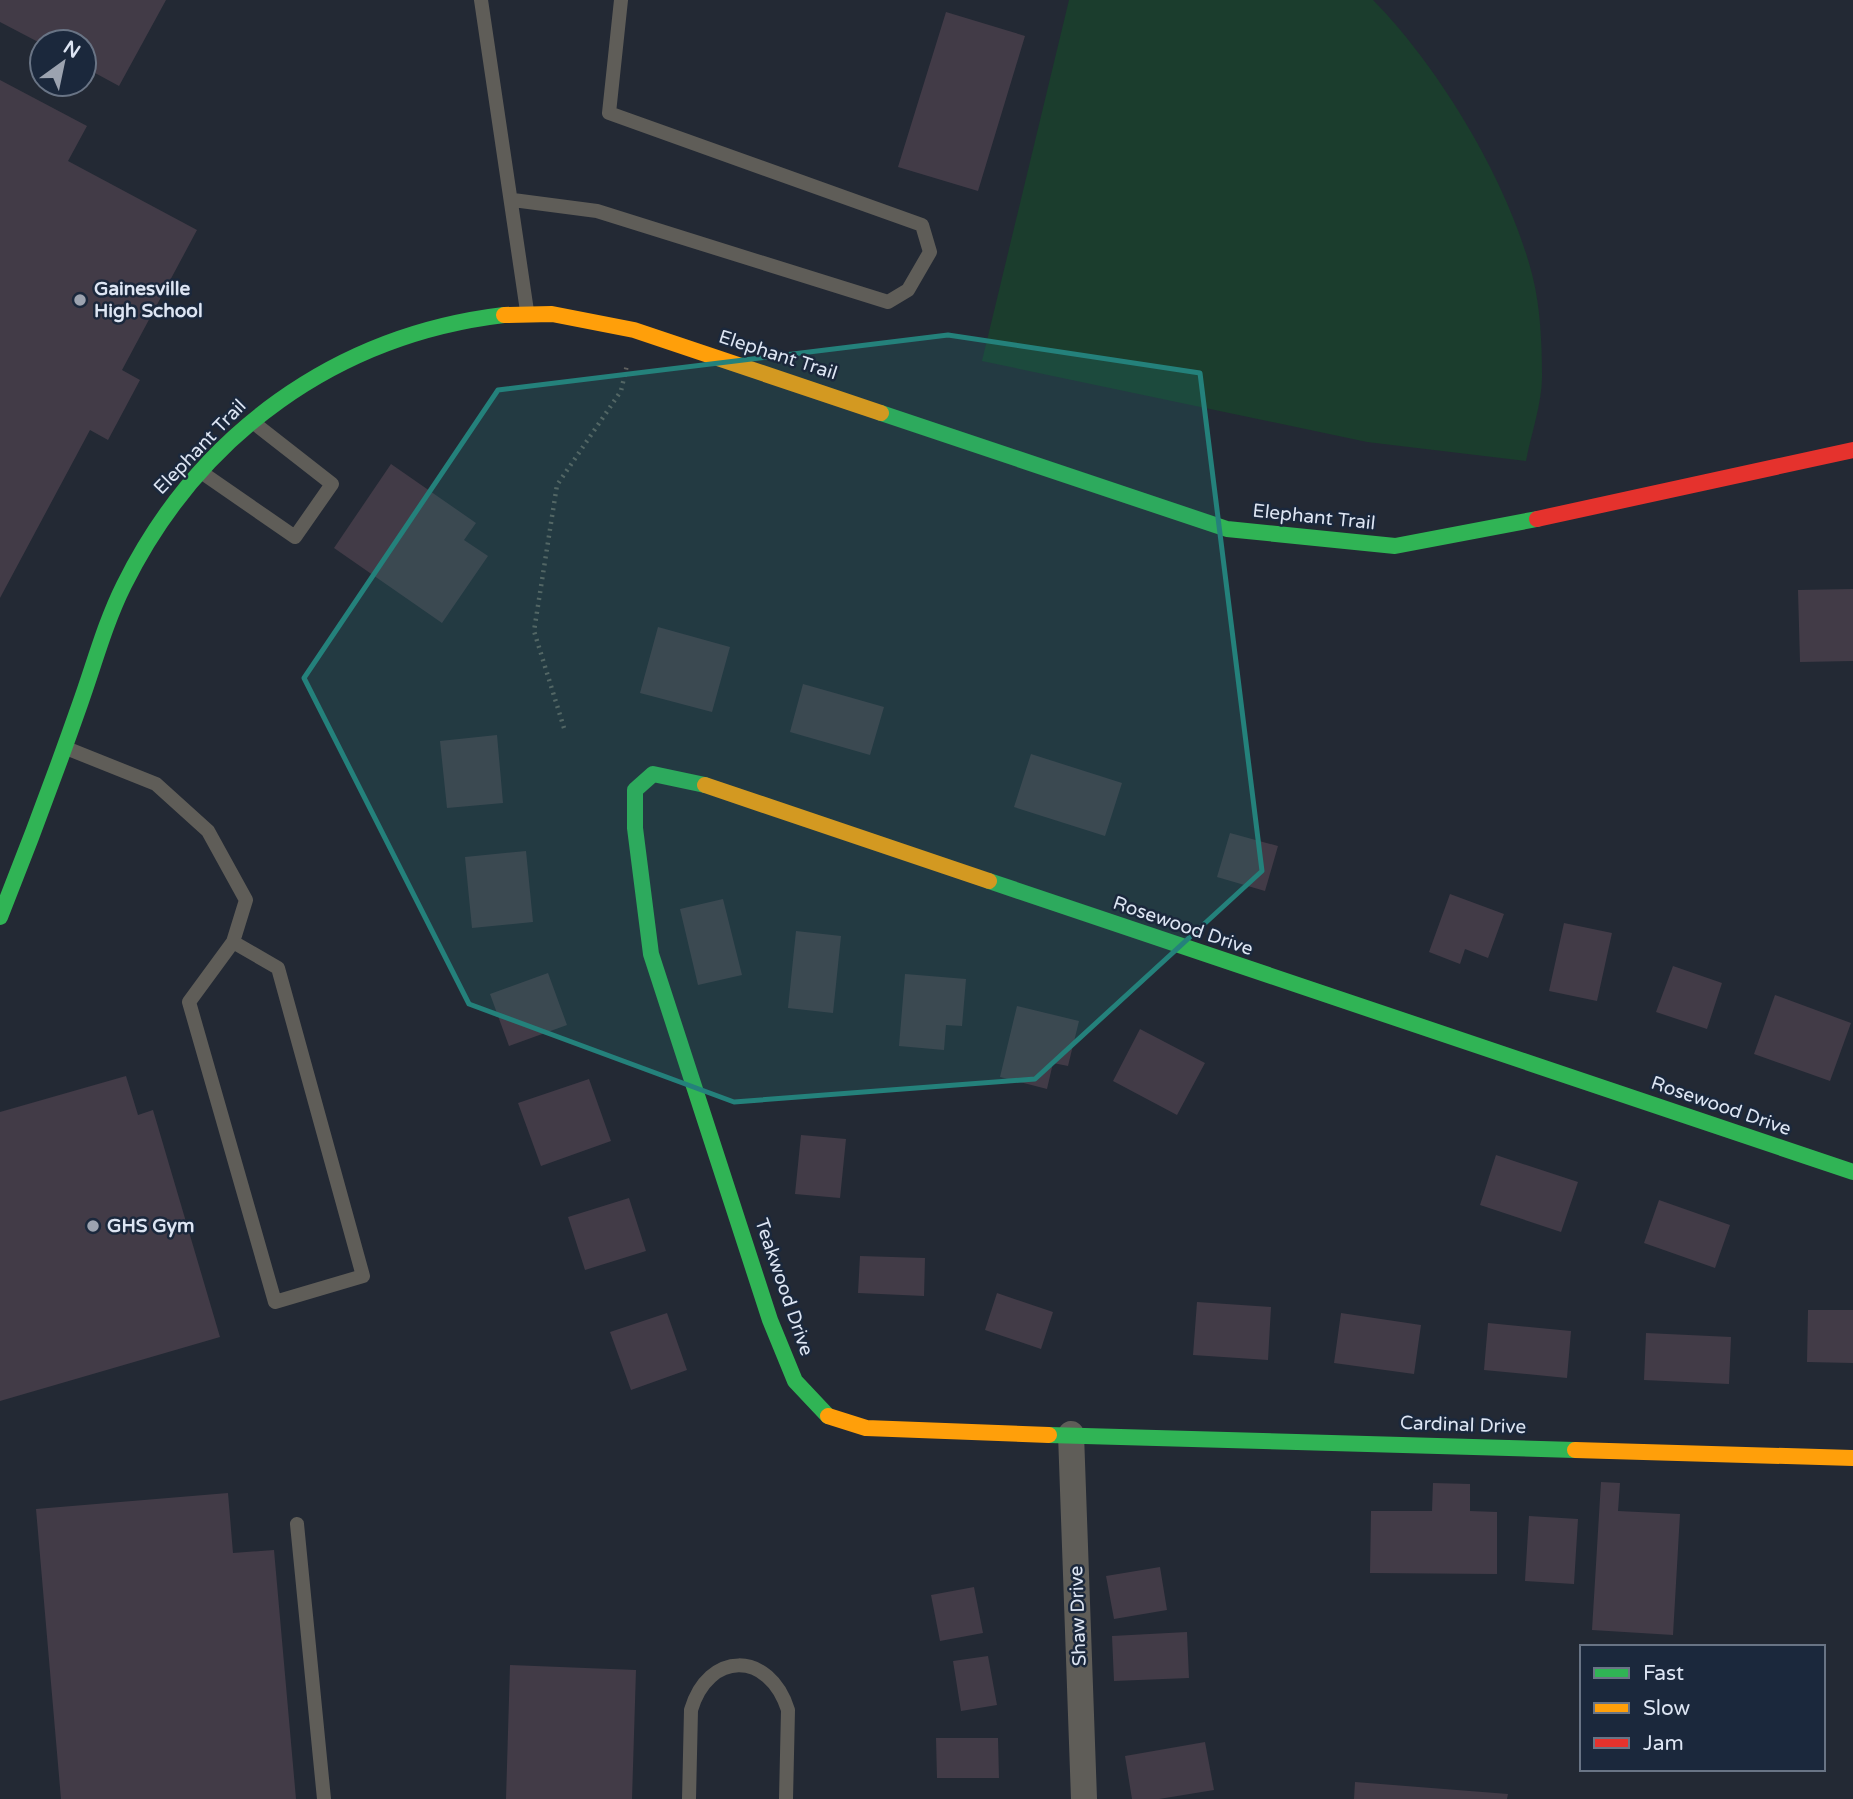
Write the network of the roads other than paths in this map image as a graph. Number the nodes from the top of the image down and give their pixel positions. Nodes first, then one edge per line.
1 (481, 0) edge
2 (621, 0) edge
3 (513, 200) junction
4 (527, 312) junction
5 (251, 420) junction
6 (1853, 450) edge
7 (200, 471) junction
8 (65, 748) junction
9 (0, 917) edge
10 (647, 927) joint
11 (233, 942) junction
12 (1853, 1172) edge
13 (1071, 1434) junction
14 (1853, 1458) edge
15 (297, 1524) dead end
16 (324, 1799) edge
17 (689, 1799) edge
18 (786, 1799) edge
19 (1084, 1799) edge

1 - 3 lane
2 - 3 lane
3 - 4 lane
4 - 5 street, Elephant Trail
4 - 6 street, Elephant Trail
5 - 7 street, Elephant Trail
5 - 7 lane
7 - 8 street, Elephant Trail
8 - 9 street, Elephant Trail
8 - 11 lane
10 - 12 street, Rosewood Drive
10 - 13 street, Teakwood Drive
11 - 11 lane
13 - 14 street, Cardinal Drive
13 - 19 street, Shaw Drive
15 - 16 lane
17 - 18 lane

